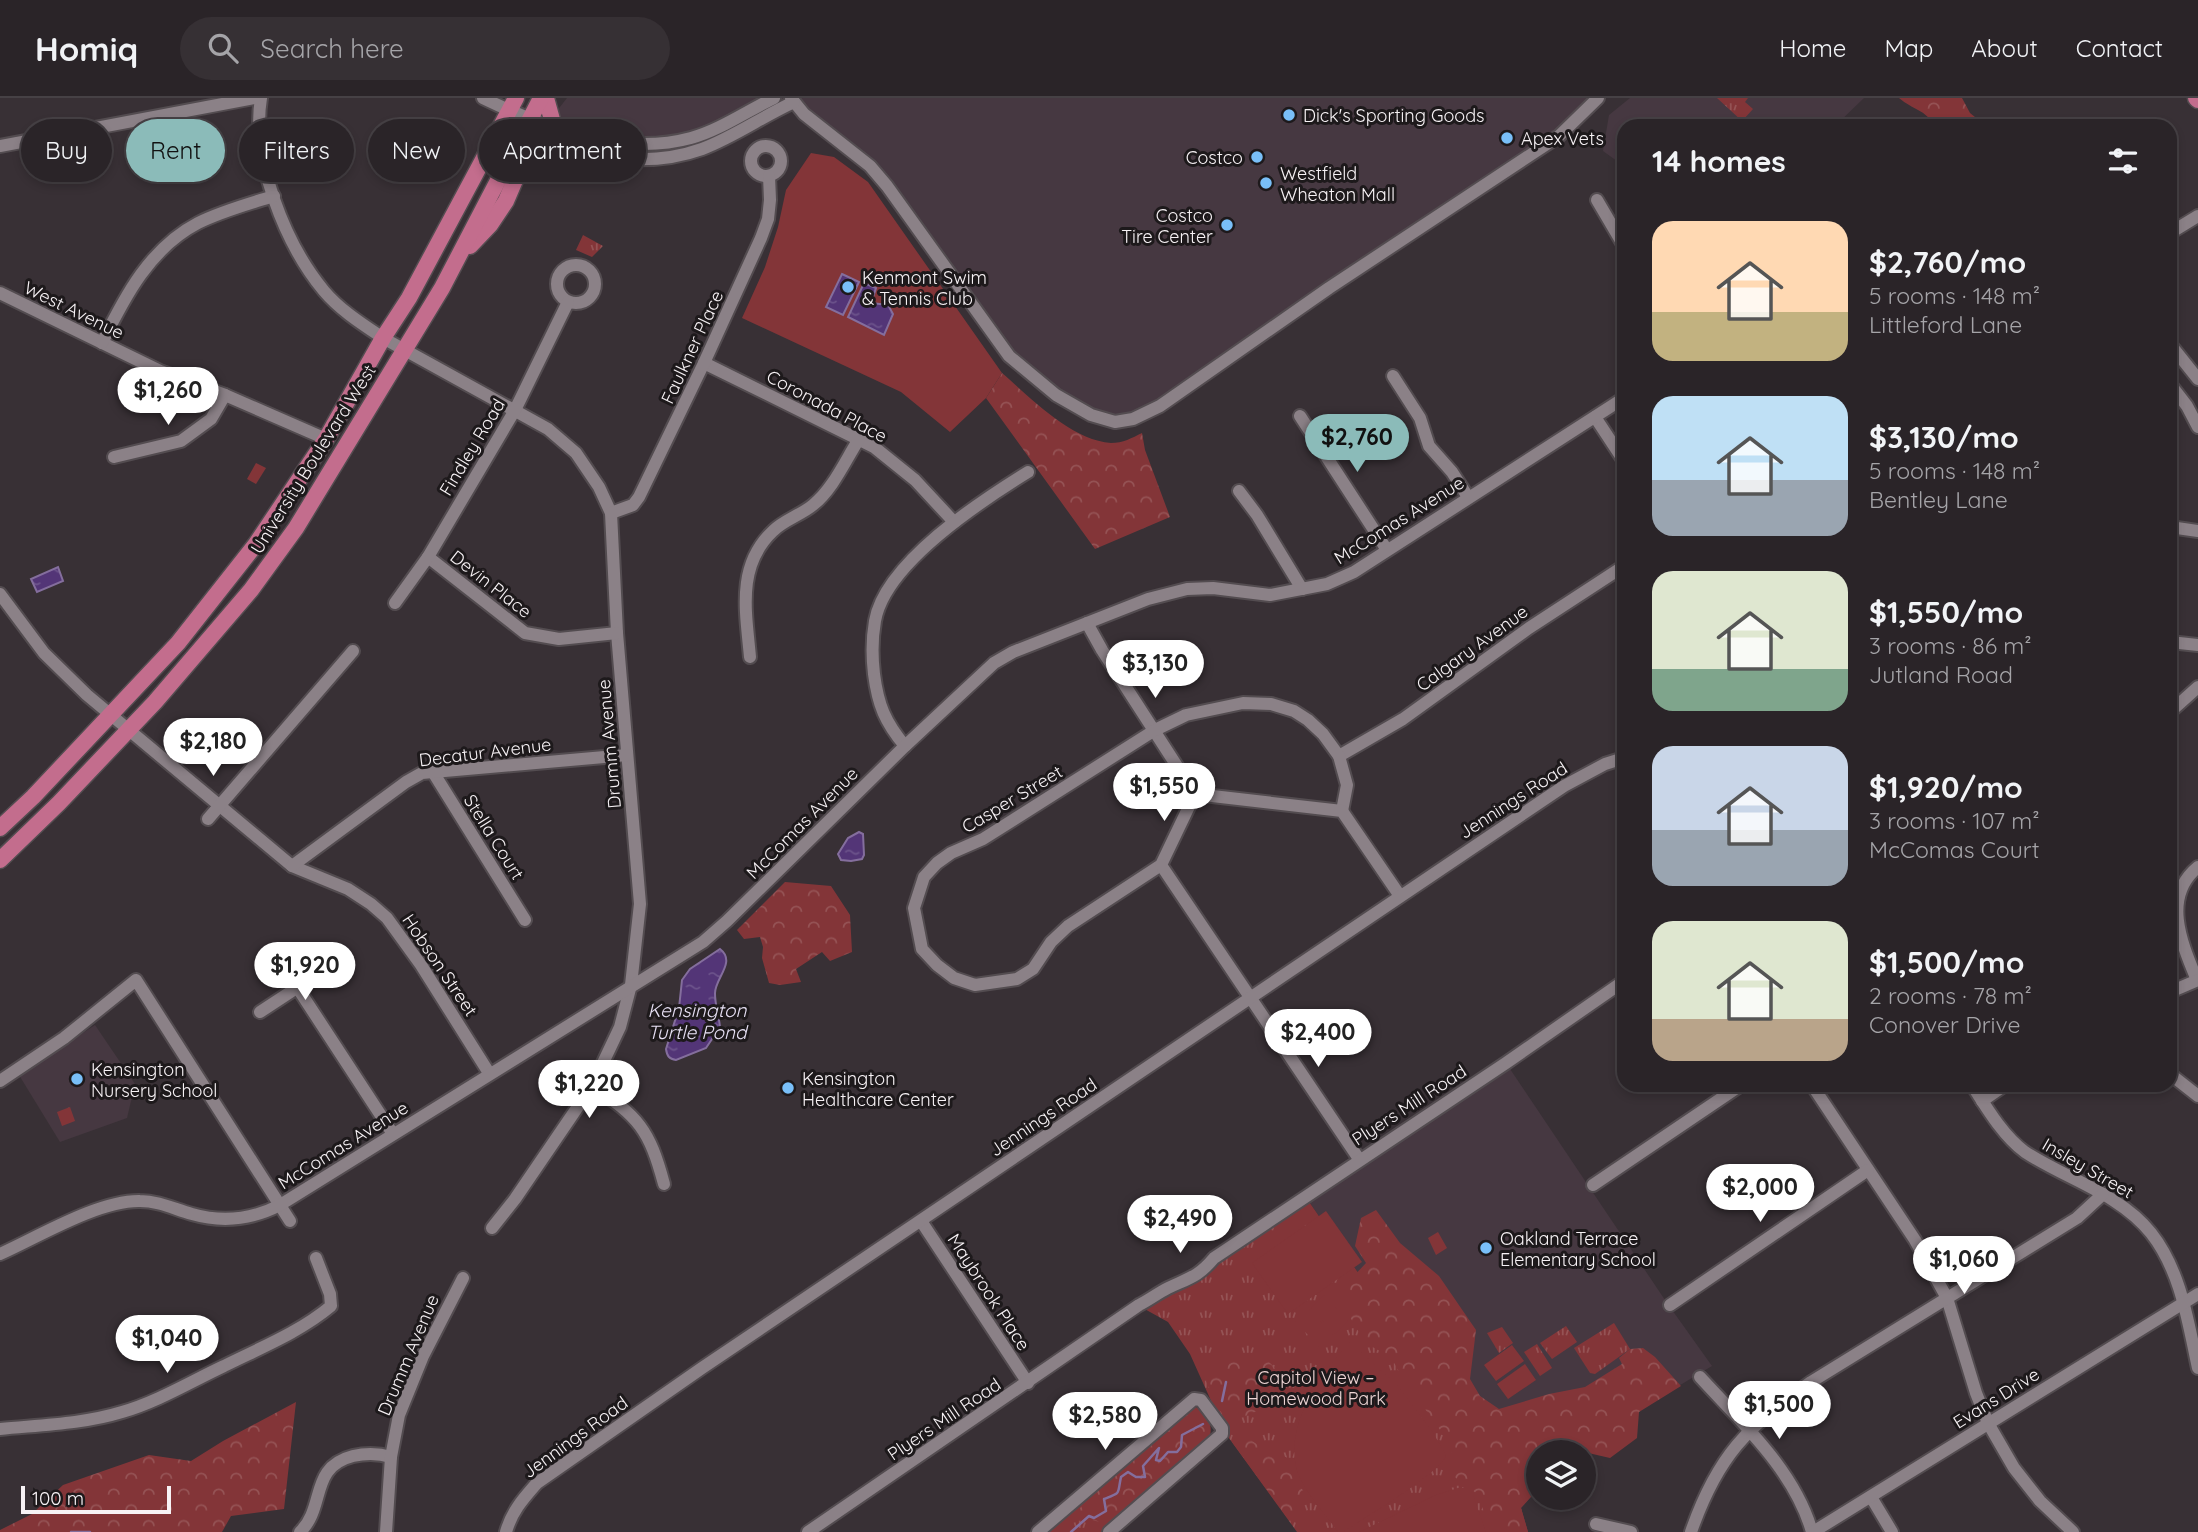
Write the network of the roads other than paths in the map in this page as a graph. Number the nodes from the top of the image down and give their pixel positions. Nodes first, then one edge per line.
1 (254, 98) edge
2 (261, 98) edge
3 (483, 98) edge
4 (544, 98) edge
5 (774, 98) edge
6 (1598, 98) edge
7 (793, 100) edge
8 (512, 105) edge
9 (524, 119) edge
10 (531, 119) edge
11 (551, 119) edge
12 (646, 144) edge
13 (0, 146) edge
14 (646, 159) edge
15 (769, 176) dead end
16 (497, 182) edge
17 (514, 182) edge
18 (274, 196) junction
19 (1597, 200) dead end
20 (2198, 216) edge
21 (2177, 229) edge
22 (1617, 234) edge
23 (460, 253) junction
24 (0, 293) edge
25 (568, 302) dead end
26 (383, 338) junction
27 (102, 342) junction
28 (404, 348) junction
29 (2177, 353) edge
30 (704, 363) junction
31 (1393, 376) dead end
32 (2198, 379) edge
33 (2177, 393) edge
34 (225, 395) junction
35 (1617, 403) edge
36 (515, 410) junction
37 (1300, 416) dead end
38 (1595, 417) junction
39 (2198, 427) edge
40 (326, 439) junction
41 (859, 439) junction
42 (1617, 450) edge
43 (114, 457) dead end
44 (1028, 471) dead end
45 (1239, 491) dead end
46 (1468, 497) junction
47 (611, 513) junction
48 (954, 522) junction
49 (2177, 528) edge
50 (2198, 531) edge
51 (1387, 550) junction
52 (428, 557) junction
53 (1617, 571) edge
54 (1302, 589) junction
55 (0, 594) edge
56 (395, 603) dead end
57 (1087, 623) junction
58 (617, 634) junction
59 (2177, 643) edge
60 (2196, 646) edge
61 (353, 651) dead end
62 (750, 657) dead end
63 (2198, 687) edge
64 (2177, 706) edge
65 (112, 715) junction
66 (129, 729) junction
67 (1155, 730) junction
68 (905, 746) junction
69 (627, 755) junction
70 (1339, 756) junction
71 (1617, 760) edge
72 (433, 772) junction
73 (1195, 794) junction
74 (219, 805) junction
75 (1342, 811) junction
76 (208, 820) dead end
77 (0, 828) edge
78 (0, 860) edge
79 (292, 866) junction
80 (1161, 866) junction
81 (2198, 867) edge
82 (1400, 895) junction
83 (525, 920) dead end
84 (333, 964) dead end
85 (2198, 980) edge
86 (631, 985) junction
87 (1617, 986) edge
88 (297, 987) junction
89 (2177, 989) edge
90 (1250, 998) junction
91 (260, 1012) dead end
92 (489, 1073) junction
93 (2177, 1080) edge
94 (0, 1081) edge
95 (592, 1086) junction
96 (1731, 1092) edge
97 (1817, 1092) edge
98 (1976, 1092) edge
99 (1995, 1092) edge
100 (2198, 1096) edge
101 (1982, 1101) junction
102 (393, 1134) junction
103 (1359, 1159) junction
104 (1868, 1170) junction
105 (664, 1184) dead end
106 (1593, 1185) dead end
107 (2103, 1194) junction
108 (280, 1205) junction
109 (921, 1221) junction
110 (289, 1222) dead end
111 (492, 1227) dead end
112 (0, 1254) edge
113 (316, 1258) dead end
114 (463, 1278) dead end
115 (2198, 1294) edge
116 (1947, 1298) junction
117 (2184, 1302) junction
118 (1670, 1305) dead end
119 (2198, 1368) edge
120 (1700, 1377) dead end
121 (1028, 1383) junction
122 (1988, 1423) junction
123 (0, 1429) edge
124 (1749, 1430) junction
125 (391, 1457) junction
126 (1871, 1497) junction
127 (1596, 1524) dead end
128 (300, 1532) edge
129 (386, 1532) edge
130 (506, 1532) edge
131 (808, 1532) edge
132 (1038, 1532) edge
133 (1109, 1532) edge
134 (1631, 1532) edge
135 (1691, 1532) edge
136 (1813, 1532) edge
137 (1892, 1532) edge
138 (2073, 1532) edge

1 - 13 street
2 - 18 street, Drumm Avenue
3 - 8 street
4 - 10 main road, University Boulevard West
4 - 11 main road
5 - 12 street
6 - 7 street
7 - 14 street
8 - 9 street
8 - 26 main road, University Boulevard West
15 - 30 street, Faulkner Place
16 - 23 main road, University Boulevard West
17 - 23 main road
18 - 26 street, Drumm Avenue
18 - 27 street
19 - 22 street
20 - 21 street
23 - 28 main road, University Boulevard West
24 - 27 street, West Avenue
25 - 36 street, Findley Road
26 - 28 street, Drumm Avenue
26 - 40 main road, University Boulevard West
27 - 34 street, West Avenue
28 - 36 street, Drumm Avenue
28 - 66 main road, University Boulevard West
29 - 32 street
30 - 41 street, Coronada Place
30 - 47 street, Faulkner Place
31 - 46 street
33 - 39 street
34 - 40 street, West Avenue
34 - 43 street
35 - 38 street, McComas Avenue
36 - 47 street, Drumm Avenue
36 - 52 street, Findley Road
37 - 51 street
38 - 42 street
38 - 46 street, McComas Avenue
40 - 65 main road, University Boulevard West
41 - 48 street, Coronada Place
41 - 62 street
44 - 48 street
45 - 54 street
46 - 51 street, McComas Avenue
47 - 58 street, Drumm Avenue
48 - 68 street
49 - 50 street
51 - 54 street, McComas Avenue
52 - 56 street, Findley Road
52 - 58 street, Devin Place
53 - 70 street, Calgary Avenue
54 - 57 street, McComas Avenue
55 - 65 street, Hobson Street
57 - 67 street
57 - 68 street, McComas Avenue
58 - 69 street, Drumm Avenue
59 - 60 street
61 - 74 street
63 - 64 street
65 - 66 street, Hobson Street
65 - 77 main road, University Boulevard West
66 - 74 street, Hobson Street
66 - 78 main road, University Boulevard West
67 - 70 street, Casper Street
67 - 73 street
67 - 80 street, Casper Street
68 - 86 street, McComas Avenue
69 - 72 street, Decatur Avenue
69 - 86 street, Drumm Avenue
70 - 75 street, Casper Street
71 - 82 street, Jennings Road
72 - 79 street, Decatur Avenue
72 - 83 street, Stella Court
73 - 75 street
73 - 80 street
74 - 76 street
74 - 79 street, Hobson Street
75 - 82 street
79 - 92 street, Hobson Street
80 - 90 street
81 - 85 street
82 - 90 street, Jennings Road
84 - 88 street
85 - 89 street
86 - 92 street, McComas Avenue
86 - 95 street, Drumm Avenue
87 - 103 street, Plyers Mill Road
88 - 91 street
88 - 102 street
90 - 103 street
90 - 109 street, Jennings Road
92 - 102 street, McComas Avenue
93 - 100 street
94 - 108 street
95 - 105 street
95 - 111 street, Drumm Avenue
96 - 106 street
97 - 104 street
98 - 101 street, Insley Street
99 - 101 street
101 - 107 street, Insley Street
102 - 108 street, McComas Avenue
103 - 121 street, Plyers Mill Road
104 - 116 street
104 - 118 street
107 - 116 street
107 - 117 street, Insley Street
108 - 110 street
108 - 112 street, McComas Avenue
109 - 121 street, Maybrook Place
109 - 130 street, Jennings Road
113 - 123 street
114 - 125 street, Drumm Avenue
115 - 117 street, Evans Drive
116 - 122 street
116 - 124 street
117 - 119 street, Insley Street
117 - 122 street, Evans Drive
120 - 124 street
121 - 131 street, Plyers Mill Road
122 - 126 street, Evans Drive
122 - 138 street
124 - 135 street
124 - 136 street
125 - 128 street
125 - 129 street, Drumm Avenue
126 - 136 street, Evans Drive
126 - 137 street
127 - 134 street
132 - 133 street

